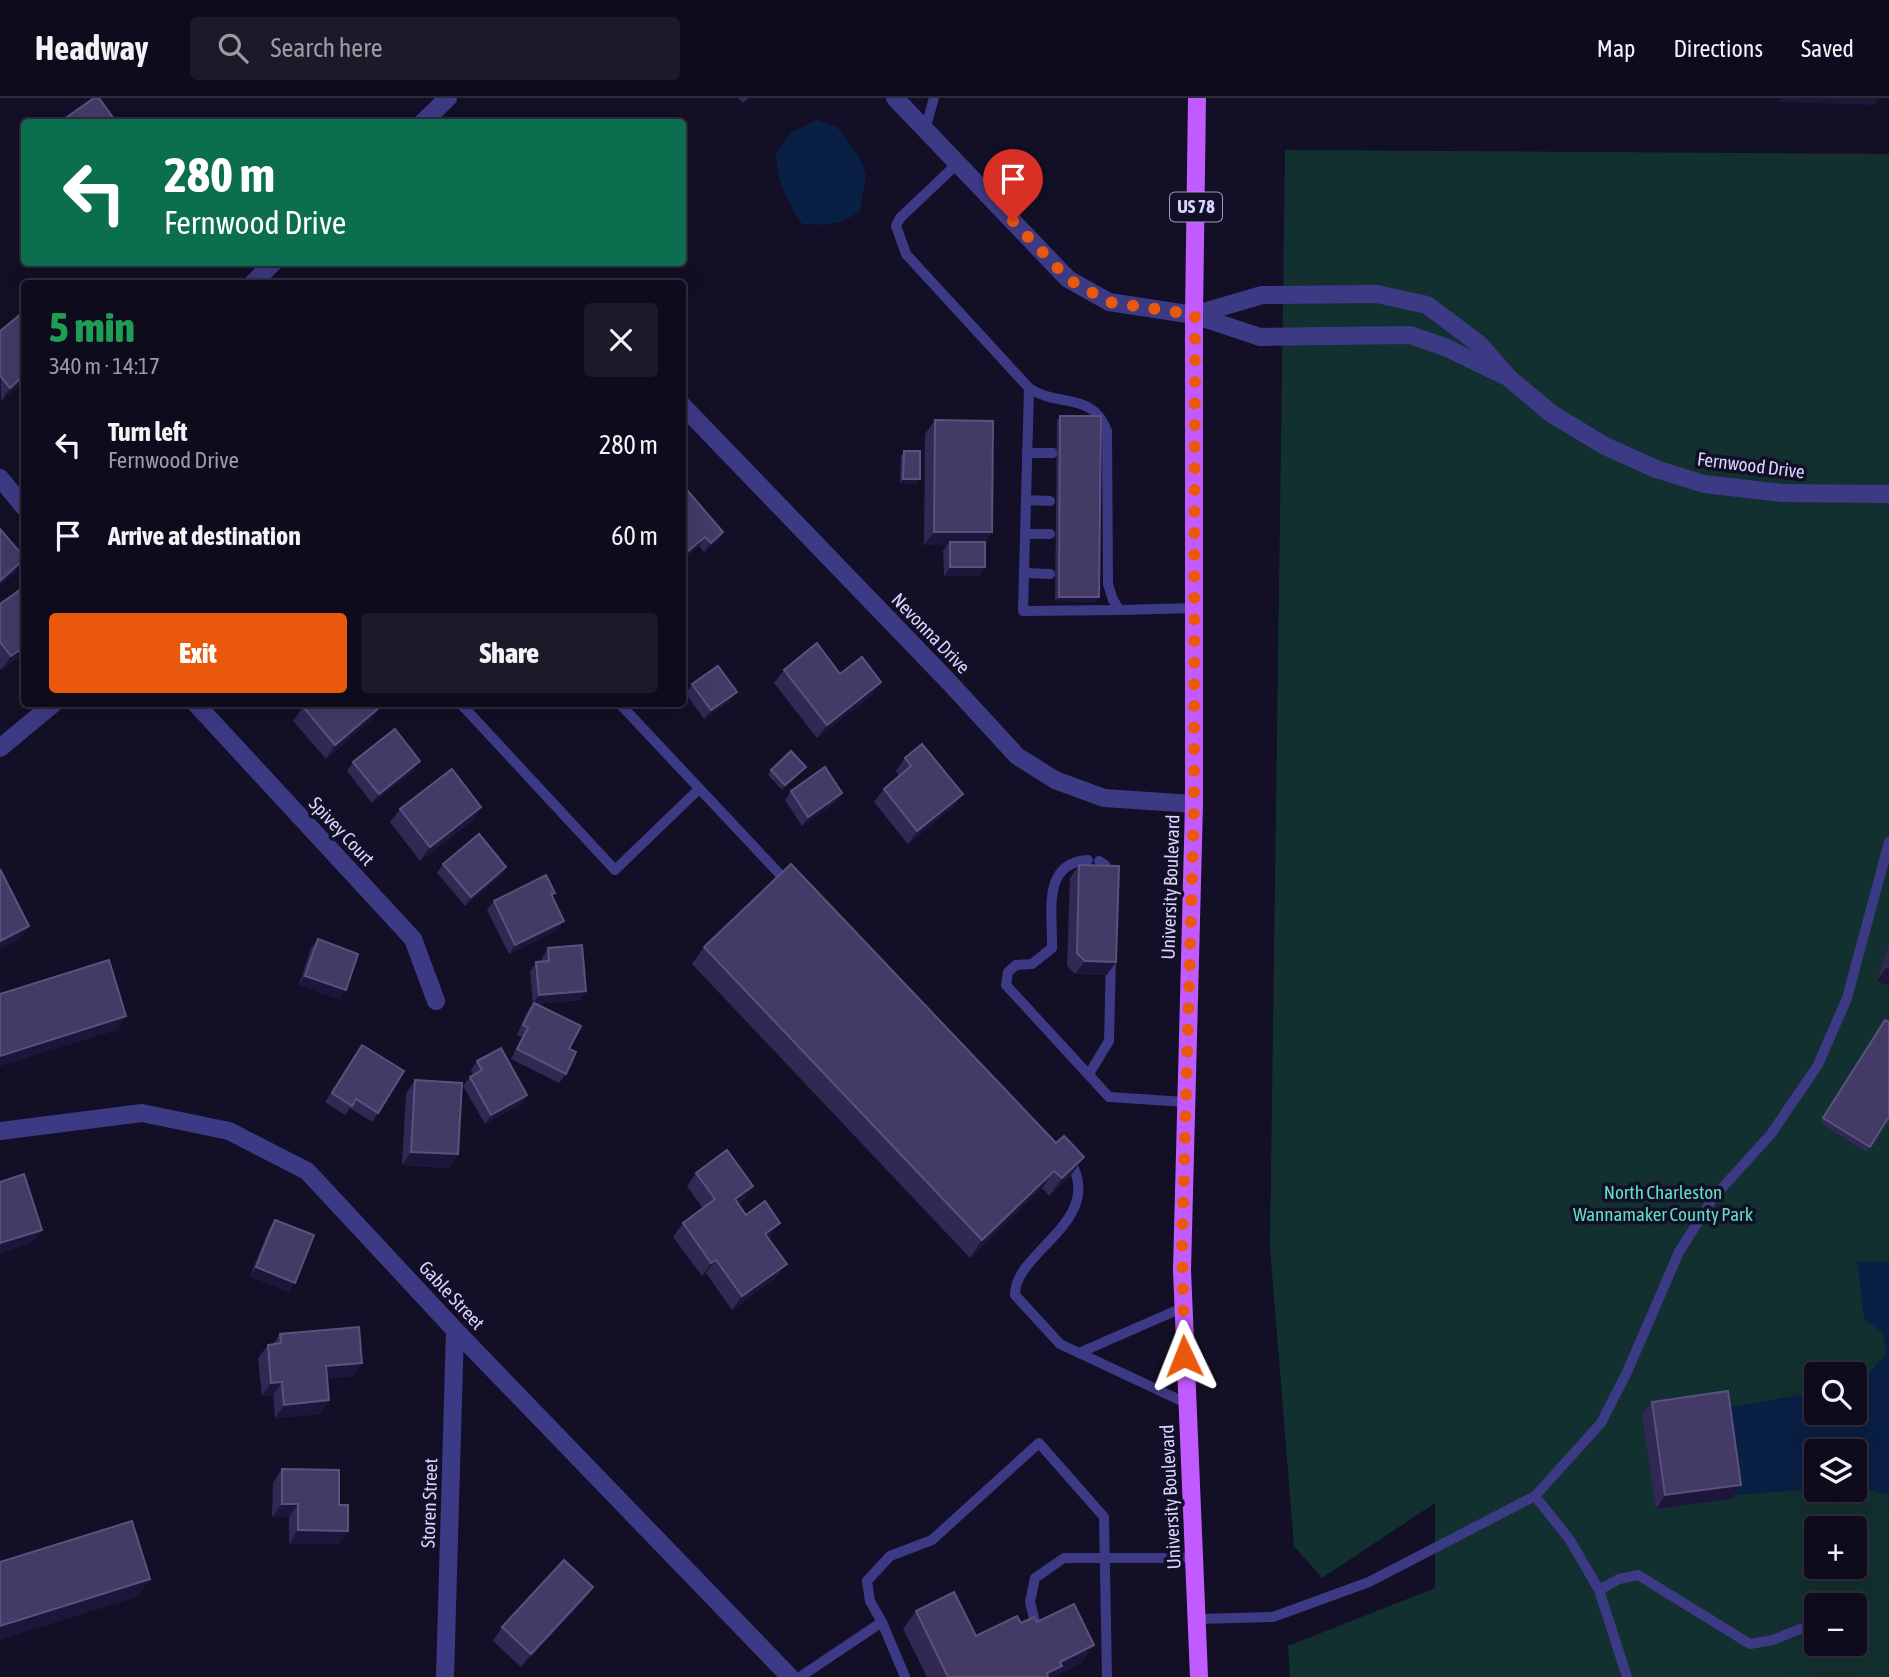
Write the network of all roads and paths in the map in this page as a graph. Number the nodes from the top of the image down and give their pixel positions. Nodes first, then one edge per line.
1 (449, 98) edge
2 (895, 98) edge
3 (934, 98) edge
4 (1198, 98) edge
5 (426, 119) edge
6 (925, 130) junction
7 (958, 163) junction
8 (270, 266) edge
9 (256, 280) edge
10 (1195, 315) junction
11 (1510, 379) junction
12 (1029, 388) junction
13 (686, 409) edge
14 (1027, 453) junction
15 (1053, 453) dead end
16 (0, 478) edge
17 (1889, 494) edge
18 (1026, 500) junction
19 (1051, 500) dead end
20 (21, 502) edge
21 (1025, 534) junction
22 (1050, 534) dead end
23 (1025, 573) junction
24 (1050, 574) dead end
25 (1194, 608) junction
26 (1120, 610) junction
27 (49, 707) edge
28 (199, 707) edge
29 (464, 707) edge
30 (623, 707) edge
31 (0, 748) edge
32 (699, 789) junction
33 (1194, 804) junction
34 (1889, 842) edge
35 (792, 888) edge
36 (1113, 896) edge
37 (1112, 949) edge
38 (436, 1001) dead end
39 (1089, 1074) junction
40 (1185, 1102) junction
41 (0, 1131) edge
42 (1063, 1153) edge
43 (1182, 1308) junction
44 (455, 1330) junction
45 (1081, 1352) junction
46 (1186, 1403) junction
47 (1535, 1496) junction
48 (1194, 1558) junction
49 (1105, 1559) junction
50 (1599, 1590) junction
51 (1196, 1619) junction
52 (881, 1622) junction
53 (1800, 1629) dead end
54 (1038, 1634) edge
55 (445, 1677) edge
56 (790, 1677) edge
57 (800, 1677) edge
58 (905, 1677) edge
59 (1107, 1677) edge
60 (1199, 1677) edge
61 (1627, 1677) edge

1 - 5 street
2 - 6 street, Fernwood Drive
3 - 6 lane
4 - 10 main road, University Boulevard / US 78
6 - 7 street, Fernwood Drive
7 - 10 street, Fernwood Drive
7 - 12 lane
8 - 9 street
10 - 11 street, Fernwood Drive
10 - 11 street, Fernwood Drive
10 - 25 main road, University Boulevard / US 78
11 - 17 street, Fernwood Drive
12 - 14 lane
12 - 26 lane
13 - 33 street, Nevonna Drive
14 - 15 lane
14 - 18 lane
16 - 20 street
18 - 19 lane
18 - 21 lane
21 - 22 lane
21 - 23 lane
23 - 24 lane
23 - 26 lane
25 - 26 lane
25 - 33 main road, University Boulevard / US 78
27 - 31 street
28 - 38 street, Spivey Court
29 - 32 lane
30 - 32 lane
32 - 35 lane
33 - 40 main road, University Boulevard / US 78
34 - 47 lane
36 - 39 lane
37 - 39 lane
39 - 40 lane
40 - 43 main road, University Boulevard / US 78
41 - 44 street, Gable Street
42 - 45 lane
43 - 45 lane
43 - 46 main road, University Boulevard / US 78
44 - 55 street, Storen Street
44 - 56 street, Gable Street
45 - 46 lane
46 - 48 main road, University Boulevard / US 78
47 - 50 lane
47 - 51 lane
48 - 49 lane
48 - 51 main road, University Boulevard / US 78
49 - 52 lane
49 - 54 lane
49 - 59 lane
50 - 53 lane
50 - 61 lane
51 - 60 main road, University Boulevard / US 78
52 - 57 lane
52 - 58 lane

